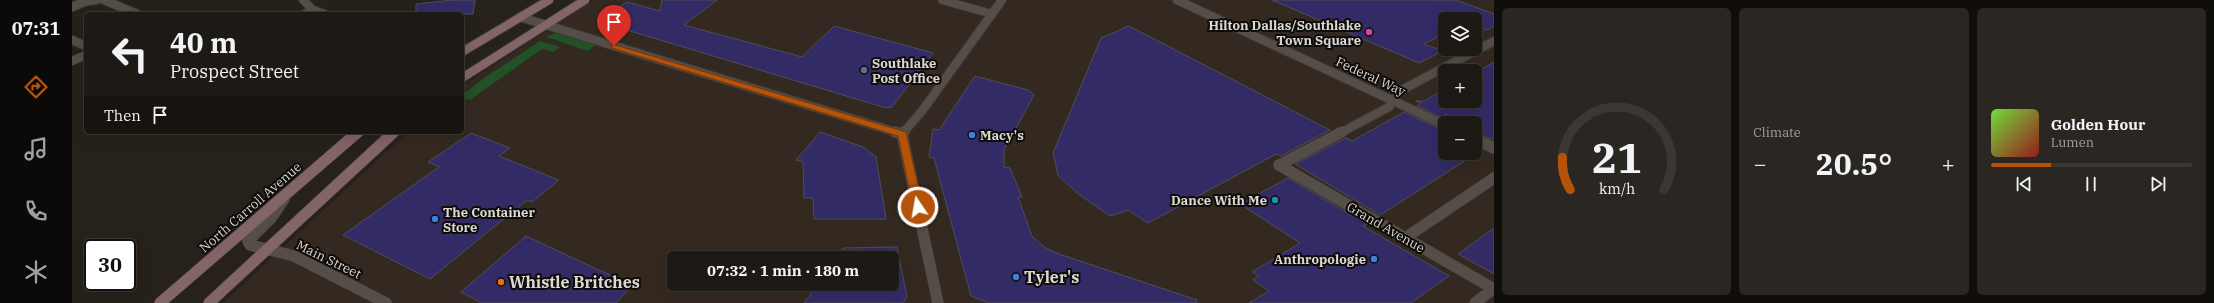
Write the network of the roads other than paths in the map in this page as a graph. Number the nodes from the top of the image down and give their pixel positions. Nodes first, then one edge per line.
1 (88, 0) edge
2 (97, 0) edge
3 (104, 0) edge
4 (303, 0) edge
5 (549, 0) edge
6 (585, 0) edge
7 (942, 0) edge
8 (1002, 0) edge
9 (1177, 0) edge
10 (72, 7) edge
11 (314, 10) junction
12 (132, 12) edge
13 (310, 12) edge
14 (319, 12) edge
15 (992, 14) junction
16 (520, 17) junction
17 (545, 25) junction
18 (72, 40) edge
19 (1494, 41) edge
20 (84, 45) edge
21 (1483, 47) junction
22 (464, 51) edge
23 (1494, 52) edge
24 (84, 56) edge
25 (72, 61) edge
26 (464, 77) edge
27 (1394, 101) junction
28 (1438, 122) edge
29 (356, 134) edge
30 (392, 134) edge
31 (902, 134) junction
32 (1482, 142) edge
33 (1494, 148) edge
34 (1494, 178) edge
35 (287, 196) junction
36 (1405, 238) junction
37 (266, 250) junction
38 (1494, 289) edge
39 (160, 303) edge
40 (209, 303) edge
41 (386, 303) edge
42 (938, 303) edge
43 (1475, 303) edge

1 - 2 street
1 - 10 street
3 - 12 street
4 - 11 lane
5 - 16 main road
6 - 17 main road
7 - 15 lane
8 - 15 street
9 - 27 street, Federal Way
11 - 13 street
11 - 14 street
15 - 31 street
16 - 17 street
16 - 22 main road
17 - 26 main road
17 - 31 street
18 - 20 street
19 - 21 street
21 - 23 street
21 - 27 street
24 - 25 lane
27 - 28 street, Federal Way
27 - 36 street, Grand Avenue
29 - 35 main road, North Carroll Avenue
30 - 37 main road
31 - 42 street
32 - 33 street
34 - 36 street
35 - 37 street, Main Street
35 - 39 main road, North Carroll Avenue
36 - 38 street, Grand Avenue
37 - 40 main road
37 - 41 street, Main Street
38 - 43 street, Grand Avenue

